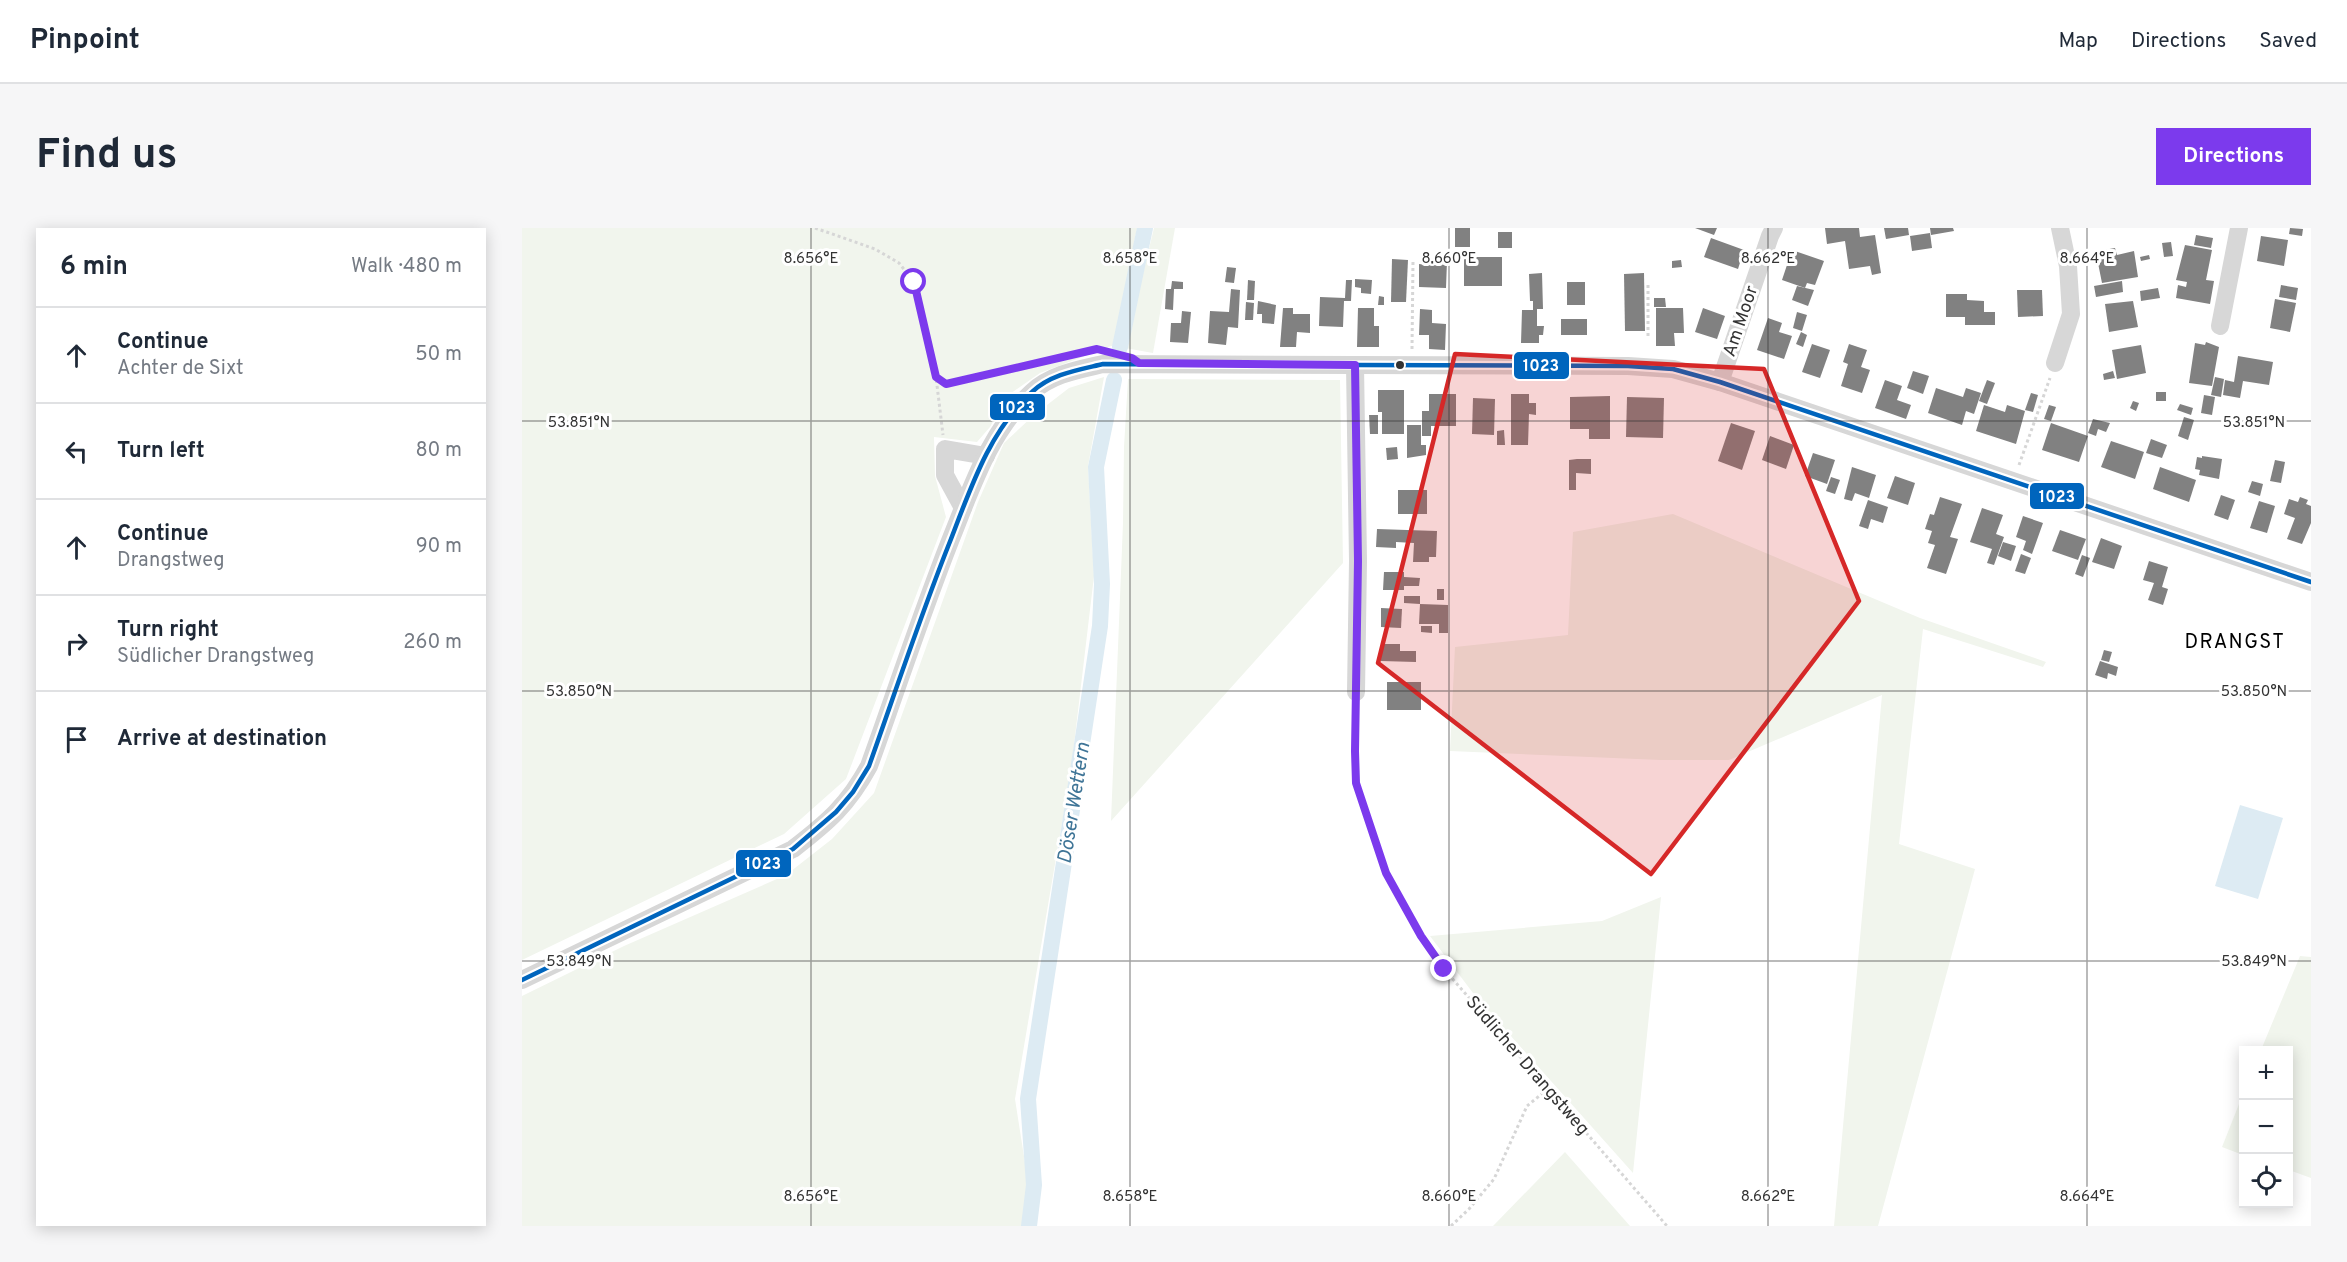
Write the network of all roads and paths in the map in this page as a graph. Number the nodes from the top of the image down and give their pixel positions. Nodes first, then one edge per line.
1 (815, 228) edge
2 (1774, 228) edge
3 (2060, 228) edge
4 (2239, 228) edge
5 (1413, 261) dead end
6 (1648, 285) dead end
7 (2220, 326) dead end
8 (1648, 336) dead end
9 (1055, 358) dead end
10 (1355, 365) junction
11 (1411, 366) junction
12 (2054, 368) joint
13 (936, 377) junction
14 (1720, 382) junction
15 (945, 449) junction
16 (986, 456) junction
17 (2013, 481) junction
18 (963, 508) junction
19 (2311, 582) edge
20 (1356, 692) joint
21 (522, 980) edge
22 (1548, 1088) junction
23 (1451, 1226) edge
24 (1667, 1226) edge

1 - 13 path
2 - 14 street, Am Moor
3 - 12 street
4 - 7 street
5 - 11 path
6 - 8 path
9 - 13 path
10 - 11 street
10 - 16 street
10 - 20 street
11 - 14 street
12 - 17 path
13 - 15 path
14 - 17 street
15 - 16 street
15 - 18 street
16 - 18 street
17 - 19 street
18 - 21 street
20 - 22 path, Südlicher Drangstweg
22 - 23 path
22 - 24 path, Südlicher Drangstweg

